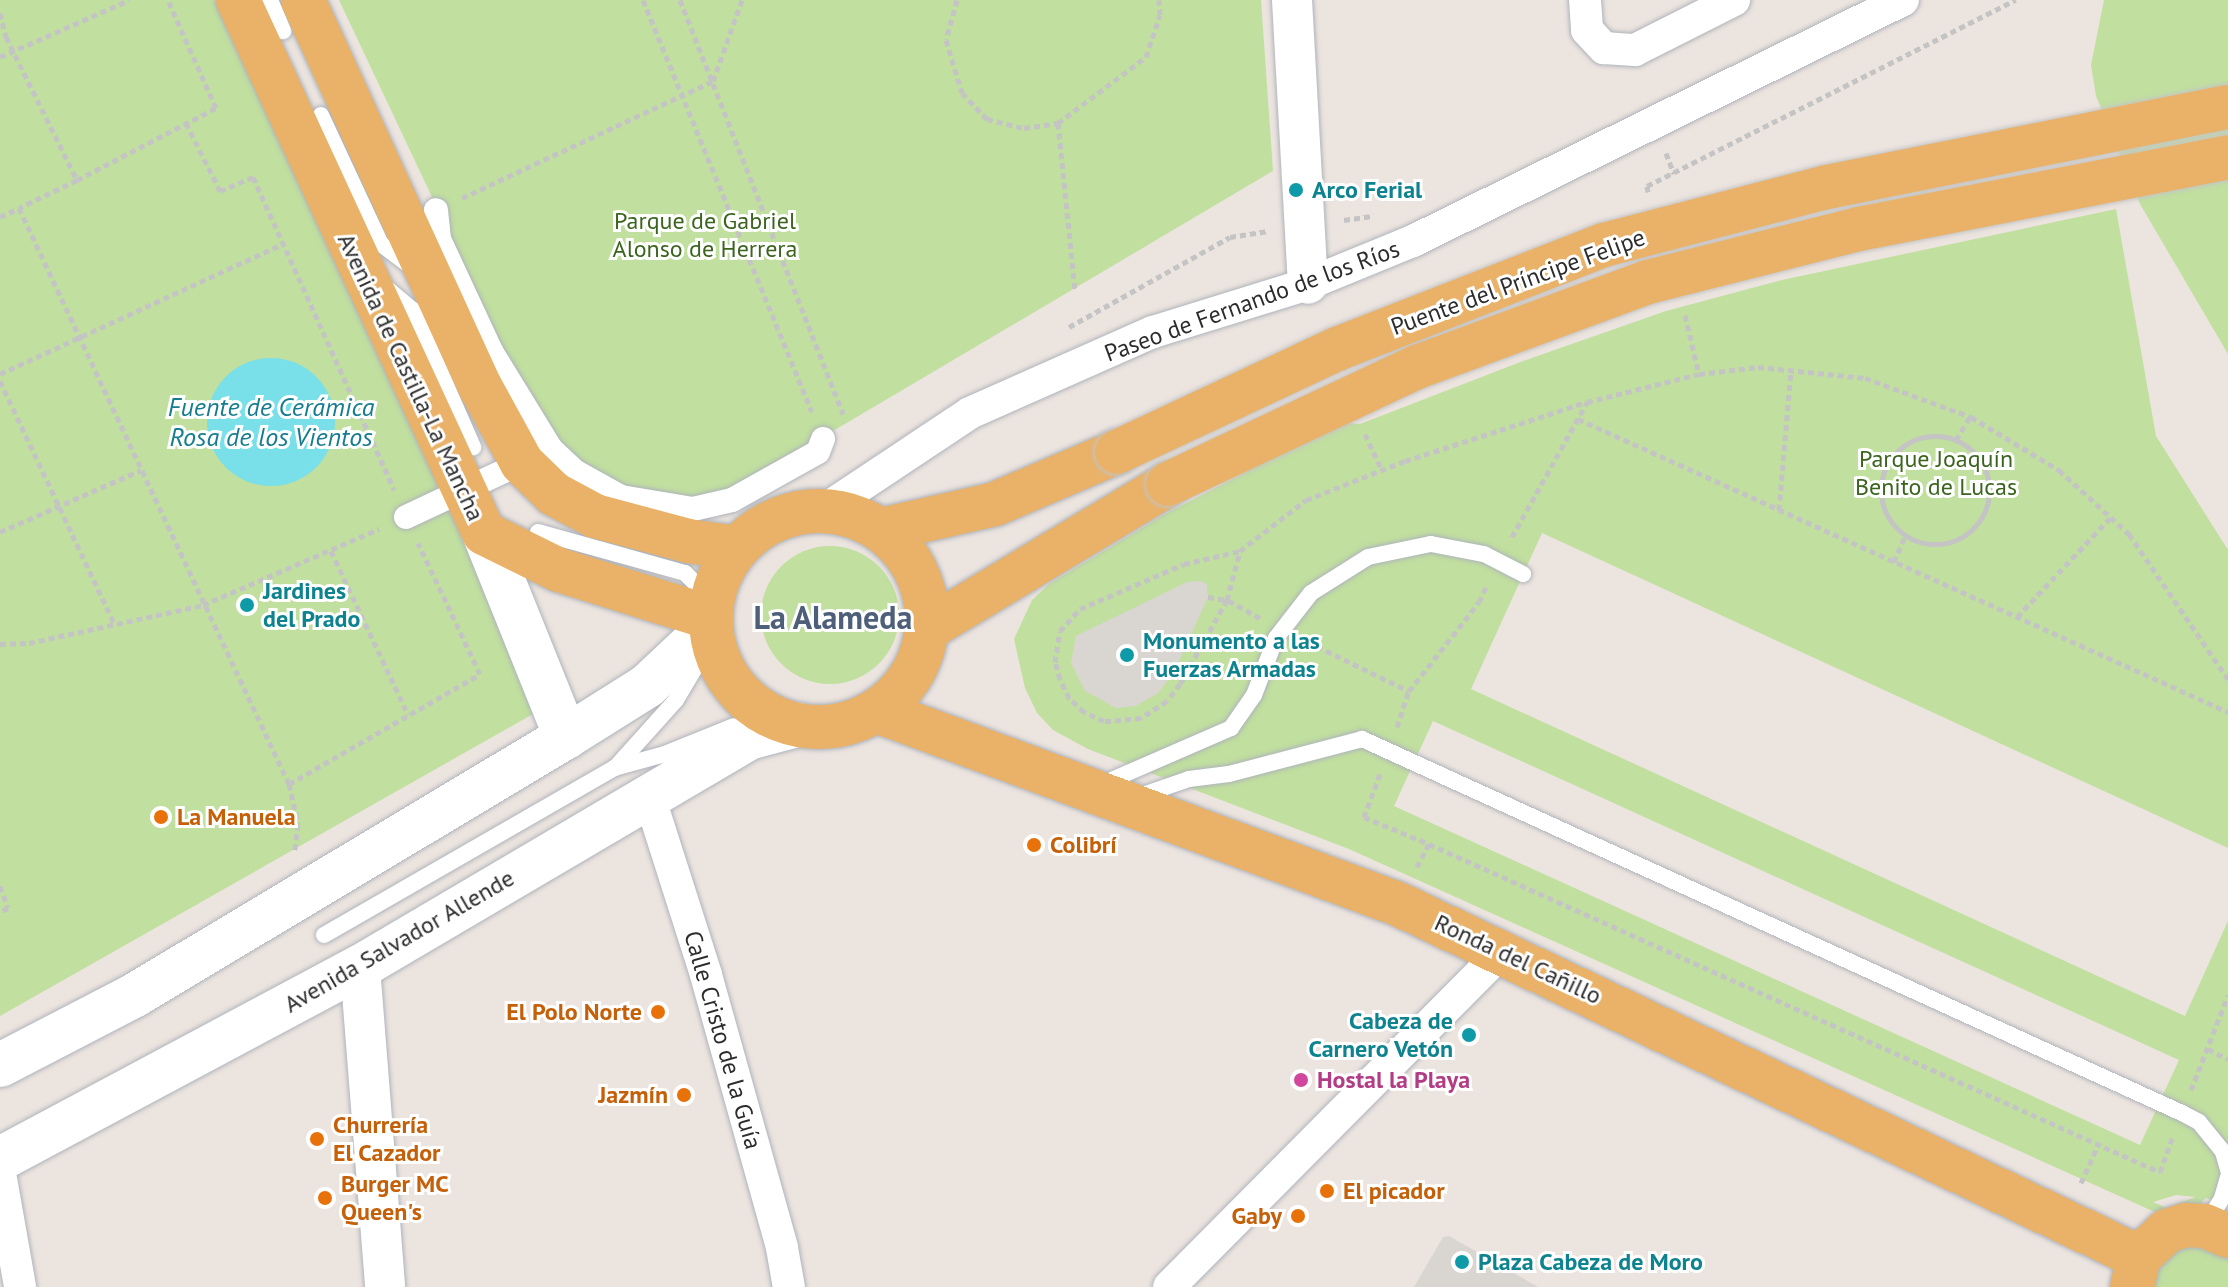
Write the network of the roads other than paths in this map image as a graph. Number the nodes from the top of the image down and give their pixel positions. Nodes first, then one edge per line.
1 (238, 0) edge
2 (270, 0) edge
3 (1292, 0) edge
4 (1585, 0) edge
5 (1734, 0) edge
6 (1903, 0) edge
7 (293, 16) edge
8 (2228, 107) edge
9 (321, 115) dead end
10 (2228, 157) edge
11 (436, 210) road end
12 (358, 265) junction
13 (1308, 284) junction
14 (437, 286) junction
15 (823, 439) road end
16 (473, 447) dead end
17 (537, 456) junction
18 (465, 492) junction
19 (824, 510) junction
20 (406, 517) road end
21 (881, 530) junction
22 (538, 532) dead end
23 (484, 533) junction
24 (737, 548) junction
25 (1523, 574) dead end
26 (712, 620) junction
27 (927, 629) junction
28 (877, 711) junction
29 (783, 720) junction
30 (566, 737) junction
31 (614, 768) junction
32 (649, 796) junction
33 (1105, 796) junction
34 (324, 935) dead end
35 (1503, 951) junction
36 (360, 967) junction
37 (0, 1065) edge
38 (0, 1159) edge
39 (2228, 1170) edge
40 (0, 1173) edge
41 (2228, 1177) edge
42 (2217, 1231) edge
43 (2136, 1272) edge
44 (20, 1287) edge
45 (385, 1287) edge
46 (789, 1287) edge
47 (1169, 1287) edge

1 - 12 main road, Avenida de Castilla-La Mancha
2 - 7 lane
3 - 13 street
4 - 5 street
6 - 13 street, Paseo de Fernando de los Ríos
7 - 14 main road
8 - 21 main road, Puente del Príncipe Felipe, bridge
9 - 14 lane
10 - 27 main road, Puente del Príncipe Felipe, bridge
11 - 17 street
12 - 16 lane
12 - 18 main road, Avenida de Castilla-La Mancha
13 - 19 street, Paseo de Fernando de los Ríos
14 - 17 main road
15 - 17 street
17 - 18 street
17 - 24 main road
18 - 20 street
18 - 23 main road, Avenida de Castilla-La Mancha
19 - 21 main road
19 - 24 main road
21 - 27 main road
22 - 26 lane
23 - 26 main road, Avenida de Castilla-La Mancha
23 - 30 main road
24 - 26 main road
25 - 33 lane
26 - 29 main road
26 - 30 main road
26 - 31 lane
27 - 28 main road
28 - 29 main road
28 - 33 main road, Ronda del Cañillo
29 - 31 lane
29 - 32 main road, Avenida Salvador Allende
30 - 37 main road
31 - 34 lane
32 - 36 main road, Avenida Salvador Allende
32 - 46 street, Calle Cristo de la Guía
33 - 35 main road, Ronda del Cañillo
33 - 39 lane
35 - 43 main road, Ronda del Cañillo
35 - 47 street
36 - 38 main road, Avenida Salvador Allende
36 - 45 street
40 - 44 street
41 - 42 lane
42 - 43 main road, Ronda del Cañillo

